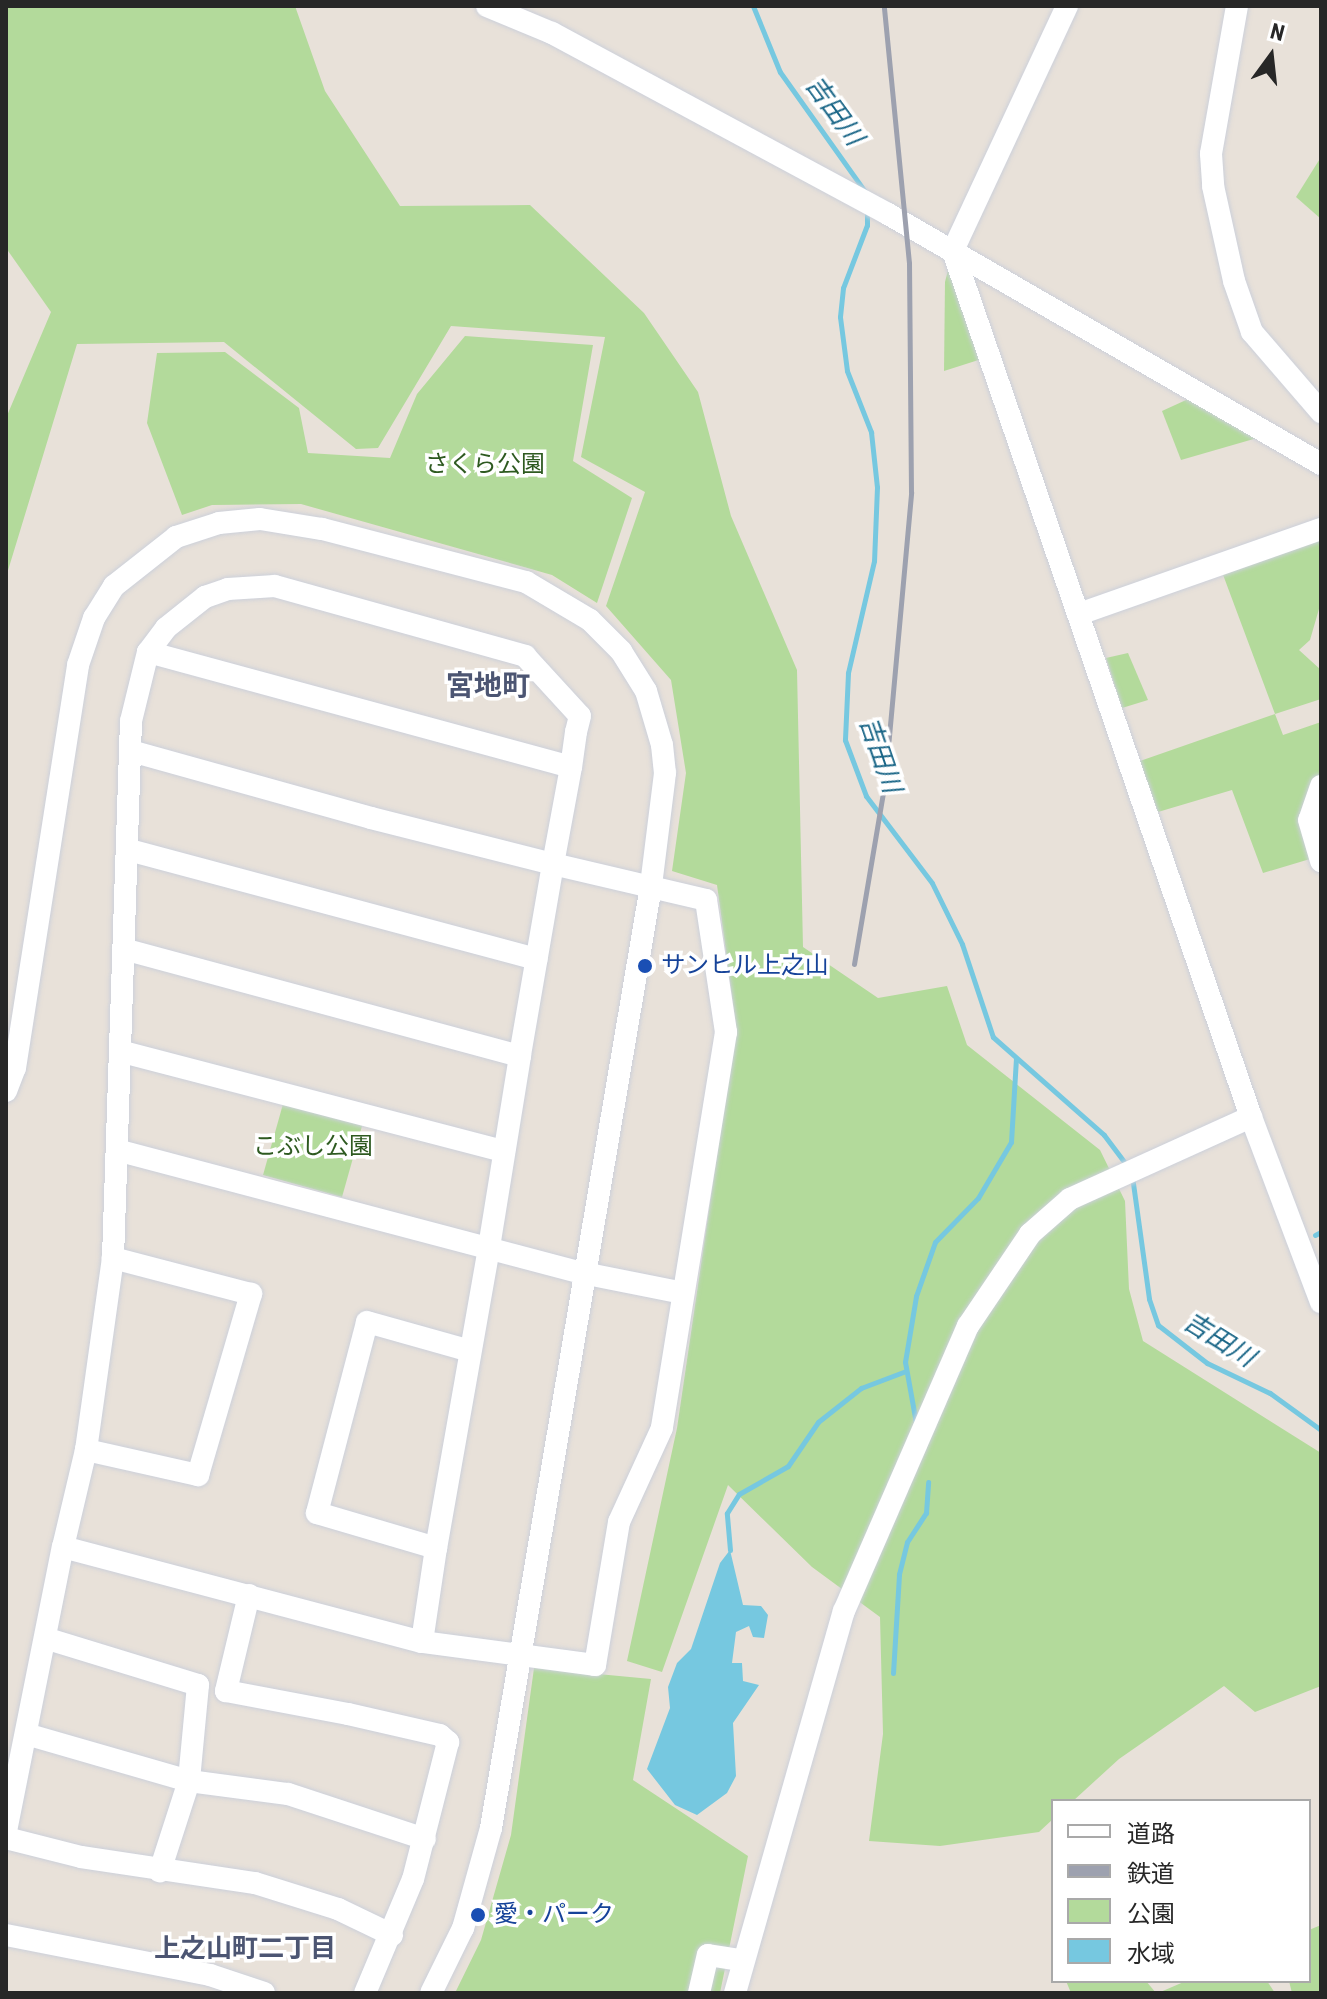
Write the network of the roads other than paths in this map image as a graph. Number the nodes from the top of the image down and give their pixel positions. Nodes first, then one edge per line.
1 (487, 6) edge
2 (1067, 6) edge
3 (1237, 6) edge
4 (953, 251) junction
5 (1321, 412) edge
6 (1321, 464) edge
7 (1321, 529) edge
8 (1082, 613) junction
9 (148, 652) junction
10 (131, 751) junction
11 (571, 767) junction
12 (1321, 786) edge
13 (129, 850) junction
14 (1321, 861) edge
15 (553, 864) junction
16 (651, 886) junction
17 (127, 950) junction
18 (537, 959) junction
19 (123, 1052) junction
20 (520, 1056) junction
21 (6, 1091) edge
22 (1251, 1117) junction
23 (120, 1151) junction
24 (504, 1151) junction
25 (489, 1248) junction
26 (113, 1258) junction
27 (583, 1273) junction
28 (683, 1293) junction
29 (1321, 1302) edge
30 (470, 1351) junction
31 (86, 1450) junction
32 (63, 1547) junction
33 (436, 1548) junction
34 (249, 1595) junction
35 (48, 1639) junction
36 (422, 1642) junction
37 (520, 1655) junction
38 (26, 1734) junction
39 (189, 1781) junction
40 (6, 1831) edge
41 (6, 1838) edge
42 (425, 1839) junction
43 (160, 1871) junction
44 (6, 1935) edge
45 (392, 1935) junction
46 (741, 1960) junction
47 (264, 1993) edge
48 (365, 1993) edge
49 (431, 1993) edge
50 (699, 1993) edge
51 (735, 1993) edge

1 - 4 street
2 - 4 street
3 - 5 street
4 - 6 street
4 - 8 street
7 - 8 street
8 - 22 street
9 - 10 street
9 - 11 street
9 - 11 street
10 - 13 street
10 - 15 street
11 - 15 street
12 - 14 street
13 - 17 street
13 - 18 street
15 - 16 street
15 - 18 street
16 - 21 street
16 - 27 street
16 - 28 street
17 - 19 street
17 - 20 street
18 - 20 street
19 - 23 street
19 - 24 street
20 - 24 street
22 - 29 street
22 - 46 street
23 - 25 street
23 - 26 street
24 - 25 street
25 - 27 street
25 - 30 street
26 - 31 street
26 - 31 street
27 - 28 street
27 - 37 street
28 - 37 street
30 - 33 street
30 - 33 street
31 - 32 street
32 - 34 street
32 - 35 street
33 - 36 street
34 - 36 street
34 - 42 street
35 - 38 street
35 - 39 street
36 - 37 street
37 - 49 street
38 - 39 street
38 - 40 street
39 - 42 street
39 - 43 street
41 - 43 street
42 - 45 street
43 - 45 street
44 - 47 street
45 - 48 street
46 - 50 street
46 - 51 street

